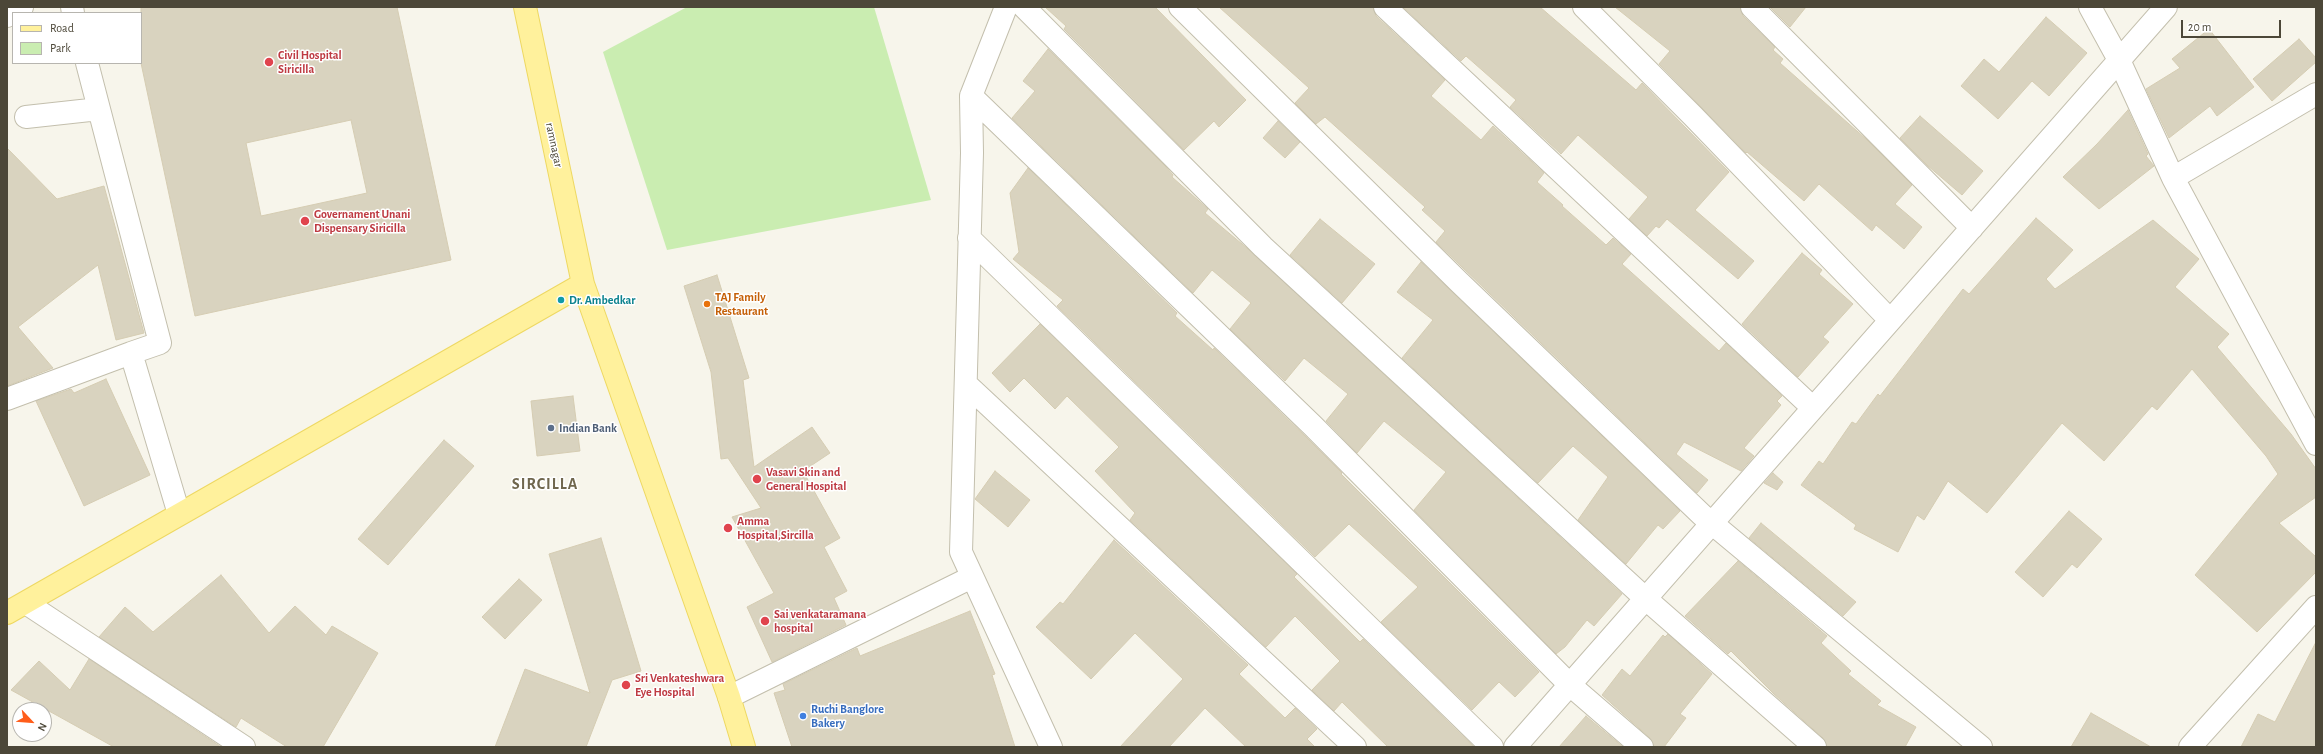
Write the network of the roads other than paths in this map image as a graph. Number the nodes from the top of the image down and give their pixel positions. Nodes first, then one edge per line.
1 (525, 7) edge
2 (1006, 7) edge
3 (1024, 7) edge
4 (1180, 7) edge
5 (1385, 7) edge
6 (1584, 7) edge
7 (1752, 7) edge
8 (2090, 7) edge
9 (2166, 7) edge
10 (2119, 60) junction
11 (87, 64) edge
12 (2316, 94) edge
13 (972, 96) junction
14 (99, 109) junction
15 (26, 117) dead end
16 (2173, 178) junction
17 (1972, 228) junction
18 (969, 238) junction
19 (583, 284) junction
20 (1890, 320) junction
21 (131, 353) junction
22 (966, 384) junction
23 (7, 399) edge
24 (1813, 408) junction
25 (2316, 444) edge
26 (179, 514) junction
27 (1712, 523) junction
28 (972, 576) junction
29 (1646, 599) junction
30 (26, 602) junction
31 (2316, 607) edge
32 (7, 613) edge
33 (1570, 685) junction
34 (729, 697) junction
35 (244, 747) edge
36 (744, 747) edge
37 (1051, 747) edge
38 (1354, 747) edge
39 (1492, 747) edge
40 (1515, 747) edge
41 (1642, 747) edge
42 (1815, 747) edge
43 (1981, 747) edge
44 (2190, 747) edge

1 - 19 main road, ramnagar
2 - 13 street
3 - 29 street
4 - 27 street
5 - 24 street
6 - 20 street
7 - 17 street
8 - 10 street
9 - 10 street
10 - 16 street
10 - 17 street
11 - 14 street
12 - 16 street
13 - 18 street
13 - 33 street
14 - 15 street
14 - 21 street
16 - 25 street
17 - 20 street
18 - 22 street
18 - 39 street
19 - 26 main road
19 - 34 main road, ramnagar
20 - 24 street
21 - 23 street
21 - 26 street
22 - 28 street
22 - 38 street
24 - 27 street
26 - 30 main road
27 - 29 street
27 - 43 street
28 - 34 street
28 - 37 street
29 - 33 street
29 - 42 street
30 - 32 main road
30 - 35 street
31 - 44 street
33 - 40 street
33 - 41 street
34 - 36 main road, ramnagar

